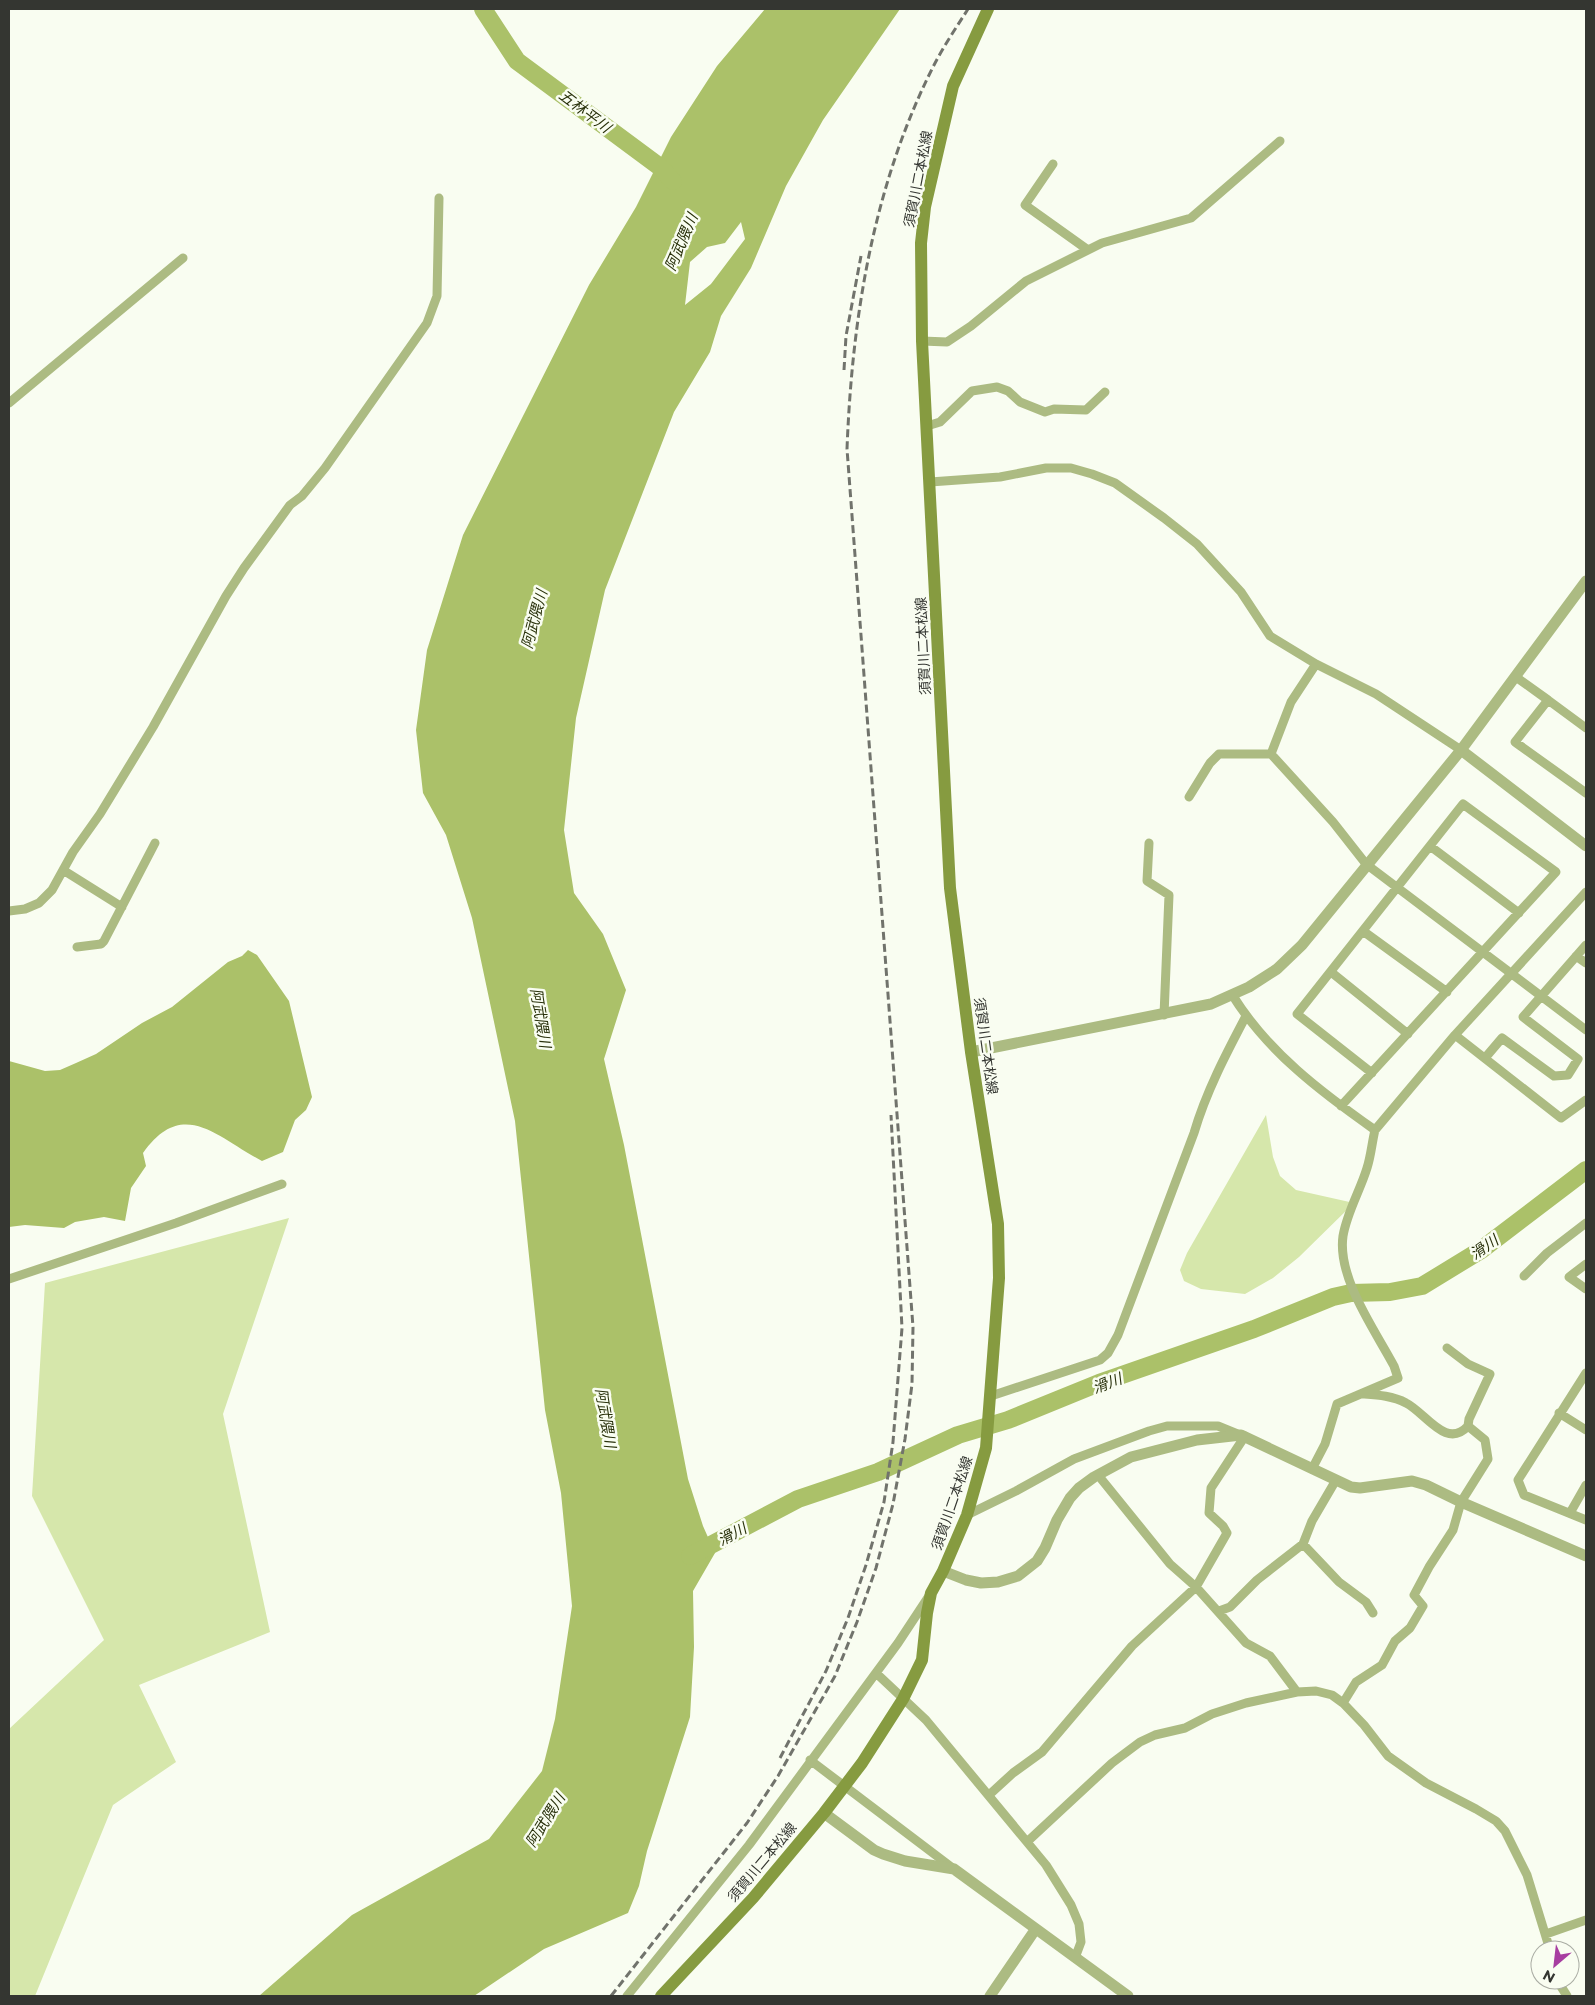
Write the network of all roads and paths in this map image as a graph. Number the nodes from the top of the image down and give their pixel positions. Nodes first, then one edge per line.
1 (988, 9) edge
2 (1280, 141) dead end
3 (1053, 164) dead end
4 (439, 198) dead end
5 (1088, 250) junction
6 (183, 258) dead end
7 (922, 341) junction
8 (1105, 392) dead end
9 (9, 404) edge
10 (927, 426) junction
11 (930, 482) junction
12 (1586, 581) edge
13 (1316, 664) junction
14 (1516, 676) junction
15 (1548, 700) junction
16 (1586, 728) edge
17 (1461, 750) junction
18 (1271, 754) junction
19 (1586, 792) edge
20 (1189, 797) dead end
21 (1149, 842) dead end
22 (155, 843) dead end
23 (1430, 846) junction
24 (1586, 846) edge
25 (1366, 864) junction
26 (63, 870) junction
27 (1397, 887) junction
28 (1586, 892) edge
29 (122, 907) junction
30 (9, 910) edge
31 (1519, 913) junction
32 (1363, 931) junction
33 (1586, 944) edge
34 (78, 947) dead end
35 (1483, 952) junction
36 (1576, 956) junction
37 (1586, 963) edge
38 (1331, 972) junction
39 (1512, 974) junction
40 (1447, 992) junction
41 (1541, 995) junction
42 (1233, 996) junction
43 (1164, 1015) junction
44 (1246, 1016) junction
45 (1586, 1030) edge
46 (1408, 1034) junction
47 (1455, 1035) junction
48 (971, 1052) junction
49 (1485, 1058) junction
50 (1372, 1073) junction
51 (1586, 1100) edge
52 (1341, 1106) junction
53 (1375, 1130) junction
54 (282, 1184) dead end
55 (1586, 1223) edge
56 (1586, 1264) edge
57 (1524, 1276) dead end
58 (9, 1279) edge
59 (1586, 1289) edge
60 (1447, 1348) dead end
61 (1586, 1373) edge
62 (1362, 1393) junction
63 (990, 1399) junction
64 (1559, 1413) junction
65 (1468, 1426) junction
66 (1586, 1430) edge
67 (1243, 1436) junction
68 (1312, 1469) junction
69 (1098, 1475) junction
70 (1336, 1480) junction
71 (1586, 1485) edge
72 (1461, 1502) junction
73 (1570, 1513) junction
74 (967, 1514) junction
75 (1586, 1520) edge
76 (1303, 1544) junction
77 (1586, 1556) edge
78 (943, 1571) junction
79 (1196, 1587) junction
80 (931, 1593) junction
81 (1219, 1611) junction
82 (1373, 1613) dead end
83 (876, 1674) junction
84 (1297, 1692) junction
85 (903, 1699) junction
86 (1343, 1703) junction
87 (810, 1760) junction
88 (844, 1785) junction
89 (989, 1795) junction
90 (824, 1813) junction
91 (1028, 1841) junction
92 (954, 1869) junction
93 (1586, 1920) edge
94 (1035, 1930) junction
95 (1546, 1934) junction
96 (1548, 1940) edge
97 (1075, 1958) junction
98 (627, 1996) edge
99 (661, 1996) edge
100 (990, 1996) edge
101 (1128, 1996) edge

1 - 7 main road, 須賀川二本松線
2 - 5 street
3 - 5 street
4 - 26 street
5 - 7 street
6 - 9 street
7 - 10 main road, 須賀川二本松線
8 - 10 street
10 - 11 main road, 須賀川二本松線
11 - 13 street
11 - 48 main road, 須賀川二本松線
12 - 14 street
13 - 17 street
13 - 18 street
14 - 15 street
14 - 17 street
15 - 16 street
15 - 19 street
17 - 24 street
17 - 25 street
18 - 20 street
18 - 25 street
21 - 43 street
22 - 29 street
23 - 27 street
23 - 31 street
23 - 31 street
25 - 27 street
25 - 42 street
26 - 29 street
26 - 30 street
27 - 32 street
27 - 35 street
28 - 39 street
29 - 34 street
31 - 35 street
32 - 38 street
32 - 40 street
33 - 36 street
35 - 39 street
35 - 40 street
36 - 37 street
36 - 41 street
38 - 46 street
38 - 50 street
39 - 41 street
39 - 47 street
40 - 46 street
41 - 45 street
41 - 49 street
42 - 43 street
42 - 44 street
43 - 48 street
44 - 52 street
44 - 63 street
46 - 50 street
47 - 49 street
47 - 53 street
48 - 63 main road, 須賀川二本松線
49 - 51 street
50 - 52 street
52 - 53 street
53 - 62 street
54 - 58 street
55 - 57 street
56 - 59 street
60 - 65 street
61 - 64 street
62 - 65 street
62 - 68 street
63 - 74 main road, 須賀川二本松線
64 - 66 street
64 - 73 street
65 - 72 street
67 - 68 street
67 - 69 street
67 - 74 street
67 - 79 street
68 - 70 street
69 - 78 street
69 - 79 street
70 - 72 street
70 - 76 street
71 - 73 street
72 - 77 street
72 - 86 street
73 - 75 street
74 - 78 main road, 須賀川二本松線
76 - 81 street
76 - 82 street
78 - 80 main road, 須賀川二本松線
79 - 81 street
79 - 89 street
80 - 83 street
80 - 85 main road, 須賀川二本松線
81 - 84 street
83 - 85 street
83 - 87 street
84 - 86 street
84 - 91 street
85 - 88 main road, 須賀川二本松線
85 - 89 street
86 - 95 street
87 - 88 street
87 - 98 street
88 - 90 main road, 須賀川二本松線
88 - 92 street
89 - 91 street
90 - 92 street
90 - 99 main road, 須賀川二本松線
91 - 97 street
92 - 94 street
93 - 95 street
94 - 97 street
94 - 100 street
95 - 96 street
97 - 101 street

